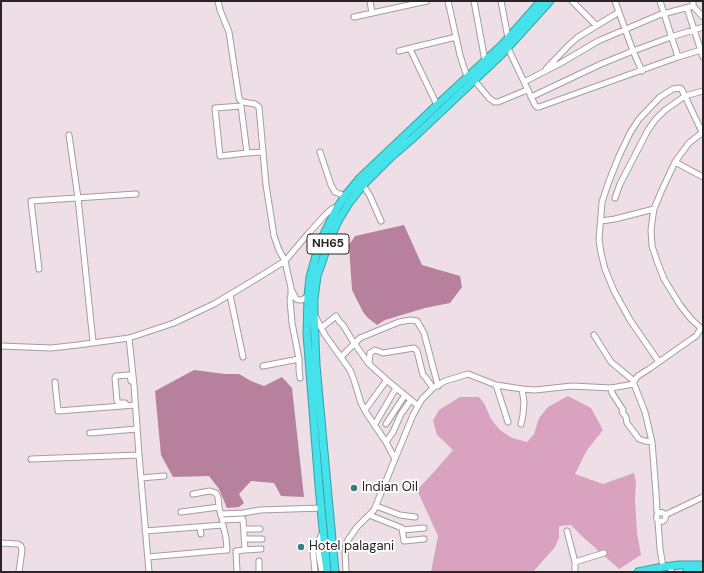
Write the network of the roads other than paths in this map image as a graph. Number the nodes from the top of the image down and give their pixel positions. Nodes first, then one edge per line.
1 (218, 1) edge
2 (370, 1) edge
3 (427, 1) edge
4 (448, 1) edge
5 (474, 1) edge
6 (501, 1) edge
7 (550, 1) edge
8 (572, 1) edge
9 (615, 1) edge
10 (660, 1) edge
11 (537, 2) edge
12 (691, 5) edge
13 (619, 12) junction
14 (372, 13) junction
15 (664, 14) junction
16 (354, 17) dead end
17 (703, 17) edge
18 (596, 25) junction
19 (703, 27) edge
20 (625, 30) junction
21 (694, 30) junction
22 (456, 37) junction
23 (671, 37) junction
24 (508, 38) junction
25 (508, 48) junction
26 (410, 49) junction
27 (633, 50) junction
28 (701, 50) junction
29 (399, 51) dead end
30 (678, 57) junction
31 (703, 57) edge
32 (485, 61) junction
33 (642, 71) junction
34 (543, 72) junction
35 (467, 77) junction
36 (474, 80) junction
37 (524, 82) junction
38 (527, 90) junction
39 (703, 91) edge
40 (685, 96) junction
41 (531, 97) junction
42 (437, 105) junction
43 (702, 132) edge
44 (69, 135) dead end
45 (263, 152) junction
46 (320, 152) dead end
47 (247, 153) junction
48 (675, 162) junction
49 (703, 177) edge
50 (363, 185) junction
51 (136, 194) dead end
52 (345, 196) junction
53 (78, 198) junction
54 (615, 198) dead end
55 (337, 208) junction
56 (654, 209) junction
57 (381, 221) dead end
58 (601, 221) junction
59 (285, 261) junction
60 (39, 269) dead end
61 (291, 288) junction
62 (230, 295) junction
63 (308, 296) junction
64 (314, 314) junction
65 (702, 326) edge
66 (321, 328) junction
67 (594, 335) dead end
68 (129, 338) junction
69 (93, 342) junction
70 (355, 344) junction
71 (1, 346) edge
72 (243, 357) dead end
73 (340, 357) junction
74 (299, 359) junction
75 (659, 362) junction
76 (369, 364) junction
77 (263, 366) dead end
78 (300, 378) dead end
79 (388, 381) junction
80 (55, 382) dead end
81 (132, 382) junction
82 (634, 383) junction
83 (496, 385) junction
84 (436, 387) junction
85 (396, 388) junction
86 (611, 388) junction
87 (522, 389) junction
88 (405, 395) junction
89 (411, 400) junction
90 (132, 403) junction
91 (417, 406) junction
92 (365, 410) junction
93 (508, 422) dead end
94 (375, 424) junction
95 (386, 424) dead end
96 (521, 424) dead end
97 (137, 429) junction
98 (90, 432) dead end
99 (386, 442) junction
100 (652, 442) junction
101 (139, 454) junction
102 (30, 459) dead end
103 (395, 459) junction
104 (164, 476) dead end
105 (141, 478) junction
106 (193, 494) dead end
107 (703, 497) edge
108 (376, 506) junction
109 (219, 507) junction
110 (322, 508) junction
111 (181, 512) dead end
112 (658, 513) junction
113 (221, 514) junction
114 (369, 515) junction
115 (665, 515) junction
116 (415, 517) dead end
117 (658, 521) junction
118 (222, 523) junction
119 (200, 527) junction
120 (260, 528) dead end
121 (424, 528) dead end
122 (244, 529) junction
123 (403, 530) junction
124 (145, 531) junction
125 (567, 531) dead end
126 (323, 532) junction
127 (201, 534) dead end
128 (245, 539) junction
129 (262, 539) dead end
130 (424, 539) dead end
131 (318, 541) junction
132 (1, 543) edge
133 (261, 549) dead end
134 (245, 550) junction
135 (604, 553) dead end
136 (148, 557) junction
137 (259, 561) dead end
138 (575, 562) junction
139 (703, 565) edge
140 (662, 570) edge
141 (703, 570) edge
142 (19, 572) edge
143 (149, 572) edge
144 (237, 572) edge
145 (259, 572) edge
146 (315, 572) edge
147 (322, 572) edge
148 (327, 572) edge
149 (335, 572) edge
150 (346, 572) edge
151 (575, 572) edge
152 (638, 572) edge
153 (671, 572) edge

1 - 45 street
2 - 14 street
3 - 14 street
4 - 22 street
5 - 32 street
6 - 24 street
7 - 25 highway, NH65
8 - 18 street
9 - 13 street
10 - 15 street
11 - 24 highway, NH65
12 - 15 street
12 - 17 street
12 - 21 street
13 - 18 street
13 - 20 street
14 - 16 street
15 - 20 street
15 - 23 street
18 - 34 street
19 - 21 street
20 - 27 street
20 - 34 street
21 - 23 street
21 - 28 street
22 - 26 street
22 - 35 street
23 - 27 street
23 - 30 street
24 - 32 highway, NH65
25 - 36 highway, NH65
25 - 37 street
26 - 29 street
26 - 42 street
27 - 33 street
27 - 41 street
28 - 30 street
28 - 31 street
30 - 33 street
32 - 35 highway, NH65
33 - 41 street
34 - 37 street
35 - 42 highway, NH65
36 - 38 street
36 - 50 highway, NH65
37 - 38 street
38 - 41 street
39 - 40 street
40 - 43 street
40 - 54 street
40 - 58 street
42 - 52 highway, NH65
43 - 48 street
44 - 53 street
45 - 47 street
45 - 59 street
46 - 52 street
47 - 47 street
48 - 49 street
48 - 56 street
50 - 57 street
50 - 64 highway, NH65
51 - 53 street
52 - 55 highway, NH65
53 - 60 street
53 - 69 street
55 - 59 street
55 - 63 highway, NH65
56 - 58 street
56 - 65 street
58 - 75 street
59 - 61 street
59 - 62 street
61 - 63 street
61 - 74 street
62 - 68 street
62 - 72 street
63 - 110 highway, NH65
64 - 66 street
64 - 149 highway, NH65
65 - 75 street
66 - 70 street
66 - 73 street
67 - 82 street
68 - 69 street
68 - 81 street
69 - 71 street
70 - 73 street
70 - 76 street
70 - 84 street
73 - 92 street
74 - 77 street
74 - 78 street
75 - 82 street
76 - 79 street
76 - 84 street
79 - 85 street
79 - 92 street
80 - 90 street
81 - 90 street
81 - 90 street
82 - 86 street
82 - 100 street
83 - 84 street
83 - 87 street
83 - 93 street
84 - 91 street
85 - 88 street
85 - 94 street
86 - 87 street
86 - 100 street
87 - 96 street
88 - 89 street
88 - 95 street
89 - 91 street
89 - 99 street
90 - 97 street
91 - 103 street
92 - 94 street
94 - 99 street
97 - 98 street
97 - 101 street
99 - 103 street
100 - 112 street
101 - 102 street
101 - 105 street
103 - 108 street
104 - 105 street
105 - 124 street
106 - 109 street
107 - 115 street
108 - 114 street
108 - 116 street
109 - 111 street
109 - 113 street
110 - 113 street
110 - 126 highway, NH65
112 - 115 street
112 - 117 street
113 - 118 street
114 - 123 street
114 - 150 street
115 - 117 street
117 - 140 street
118 - 119 street
118 - 122 street
118 - 136 street
119 - 124 street
119 - 127 street
120 - 122 street
121 - 123 street
122 - 128 street
123 - 130 street
124 - 136 street
125 - 138 street
126 - 131 street
126 - 148 highway, NH65
128 - 129 street
128 - 134 street
131 - 146 street
131 - 147 street
132 - 142 street
133 - 134 street
134 - 144 street
135 - 138 street
136 - 143 street
137 - 145 street
138 - 151 street
139 - 140 highway
140 - 152 highway
140 - 153 highway
141 - 153 highway

